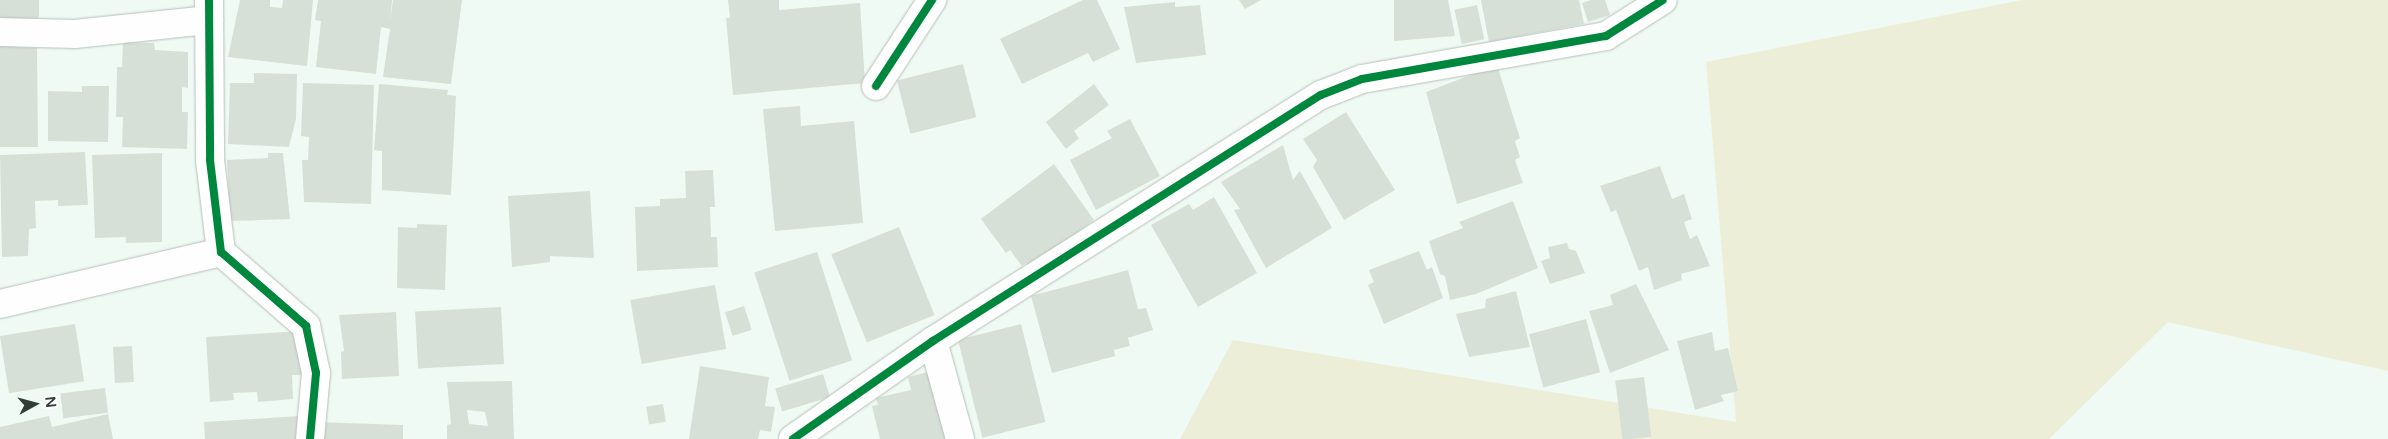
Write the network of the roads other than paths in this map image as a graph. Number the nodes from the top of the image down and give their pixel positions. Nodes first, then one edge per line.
1 (932, 0) edge
2 (1663, 0) edge
3 (209, 10) edge
4 (0, 32) edge
5 (876, 86) dead end
6 (221, 252) junction
7 (0, 304) edge
8 (934, 341) junction
9 (310, 439) edge
10 (793, 439) edge
11 (960, 439) edge

1 - 5 street
2 - 8 street
3 - 4 street
3 - 6 street
6 - 7 street
6 - 9 street
8 - 10 street
8 - 11 street

